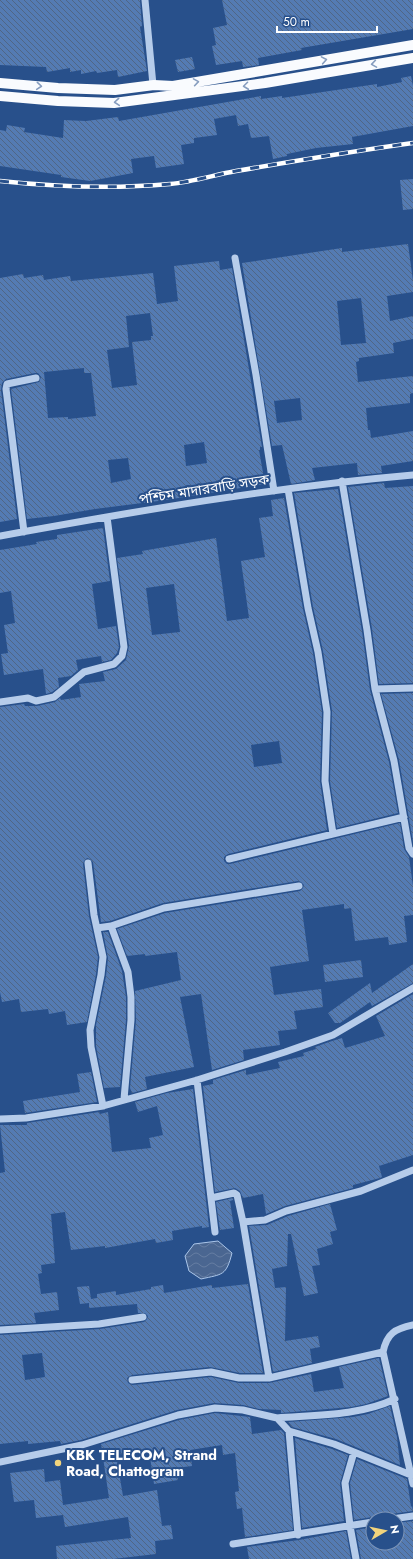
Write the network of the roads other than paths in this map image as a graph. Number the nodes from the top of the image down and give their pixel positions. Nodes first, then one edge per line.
1 (145, 0) edge
2 (413, 45) edge
3 (413, 58) edge
4 (0, 83) edge
5 (153, 85) junction
6 (174, 90) junction
7 (0, 96) edge
8 (235, 258) dead end
9 (36, 378) dead end
10 (413, 475) edge
11 (342, 481) junction
12 (288, 489) junction
13 (274, 491) junction
14 (107, 517) junction
15 (24, 532) junction
16 (0, 536) edge
17 (413, 688) edge
18 (375, 689) junction
19 (0, 702) edge
20 (404, 816) junction
21 (333, 834) junction
22 (413, 854) edge
23 (229, 859) dead end
24 (88, 863) dead end
25 (299, 886) dead end
26 (111, 926) junction
27 (97, 928) junction
28 (413, 988) edge
29 (197, 1080) junction
30 (124, 1099) junction
31 (103, 1106) junction
32 (0, 1119) edge
33 (413, 1170) edge
34 (211, 1198) junction
35 (243, 1222) junction
36 (215, 1232) dead end
37 (143, 1317) dead end
38 (413, 1325) edge
39 (0, 1330) edge
40 (383, 1352) junction
41 (269, 1378) junction
42 (132, 1380) dead end
43 (395, 1399) junction
44 (277, 1418) junction
45 (289, 1431) junction
46 (354, 1452) junction
47 (0, 1462) edge
48 (411, 1475) junction
49 (413, 1484) edge
50 (365, 1523) edge
51 (350, 1526) junction
52 (298, 1534) junction
53 (232, 1544) dead end
54 (356, 1559) edge

1 - 5 street
6 -> 2 main road
3 -> 6 main road
4 -> 5 main road
5 - 6 main road
6 -> 7 main road
8 - 13 street
9 - 15 street
10 - 11 street, পশ্চিম মাদারবাড়ি সড়ক
11 - 12 street, পশ্চিম মাদারবাড়ি সড়ক
11 - 18 street
12 - 13 street, পশ্চিম মাদারবাড়ি সড়ক
12 - 21 street
13 - 14 street, পশ্চিম মাদারবাড়ি সড়ক
14 - 15 street, পশ্চিম মাদারবাড়ি সড়ক
14 - 19 street
15 - 16 street, পশ্চিম মাদারবাড়ি সড়ক
17 - 18 street
18 - 20 street
20 - 21 street
20 - 22 street
21 - 23 street
24 - 27 street
25 - 26 street
26 - 27 street
26 - 30 street
27 - 31 street
28 - 29 street
29 - 30 street
29 - 34 street
30 - 31 street
31 - 32 street
33 - 35 street
34 - 35 street
34 - 36 street
35 - 41 street
37 - 39 street
38 - 40 street
40 - 41 street
40 - 43 street
41 - 42 street
43 - 44 street
43 - 48 street
44 - 45 street
44 - 47 street
45 - 46 street
45 - 52 street
46 - 48 street
46 - 51 street
48 - 49 street
50 - 51 street
51 - 52 street
51 - 54 street
52 - 53 street

